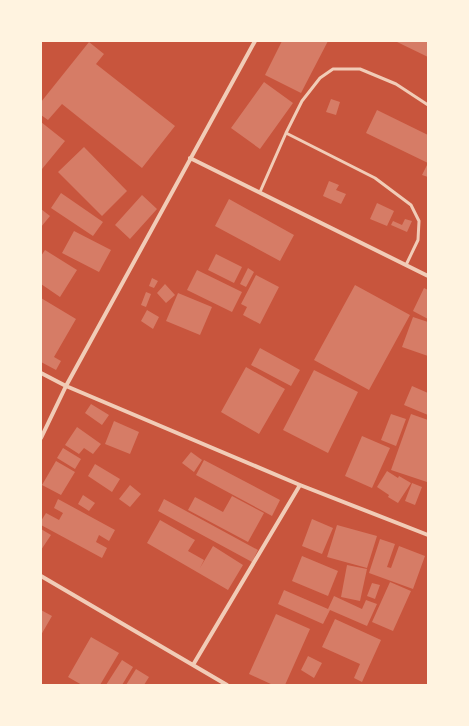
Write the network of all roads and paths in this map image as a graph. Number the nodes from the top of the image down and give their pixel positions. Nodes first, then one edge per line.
1 (255, 41) edge
2 (428, 105) edge
3 (286, 133) junction
4 (190, 158) junction
5 (260, 192) junction
6 (406, 265) junction
7 (428, 276) edge
8 (41, 373) edge
9 (66, 386) junction
10 (41, 438) edge
11 (300, 484) junction
12 (428, 535) edge
13 (41, 576) edge
14 (192, 665) junction
15 (227, 685) edge

1 - 4 street
2 - 3 lane
3 - 5 lane
3 - 6 lane
4 - 5 street
4 - 9 street
5 - 6 street
6 - 7 street
8 - 9 street
9 - 10 street
9 - 11 street
11 - 12 street
11 - 14 street
13 - 14 street
14 - 15 street

